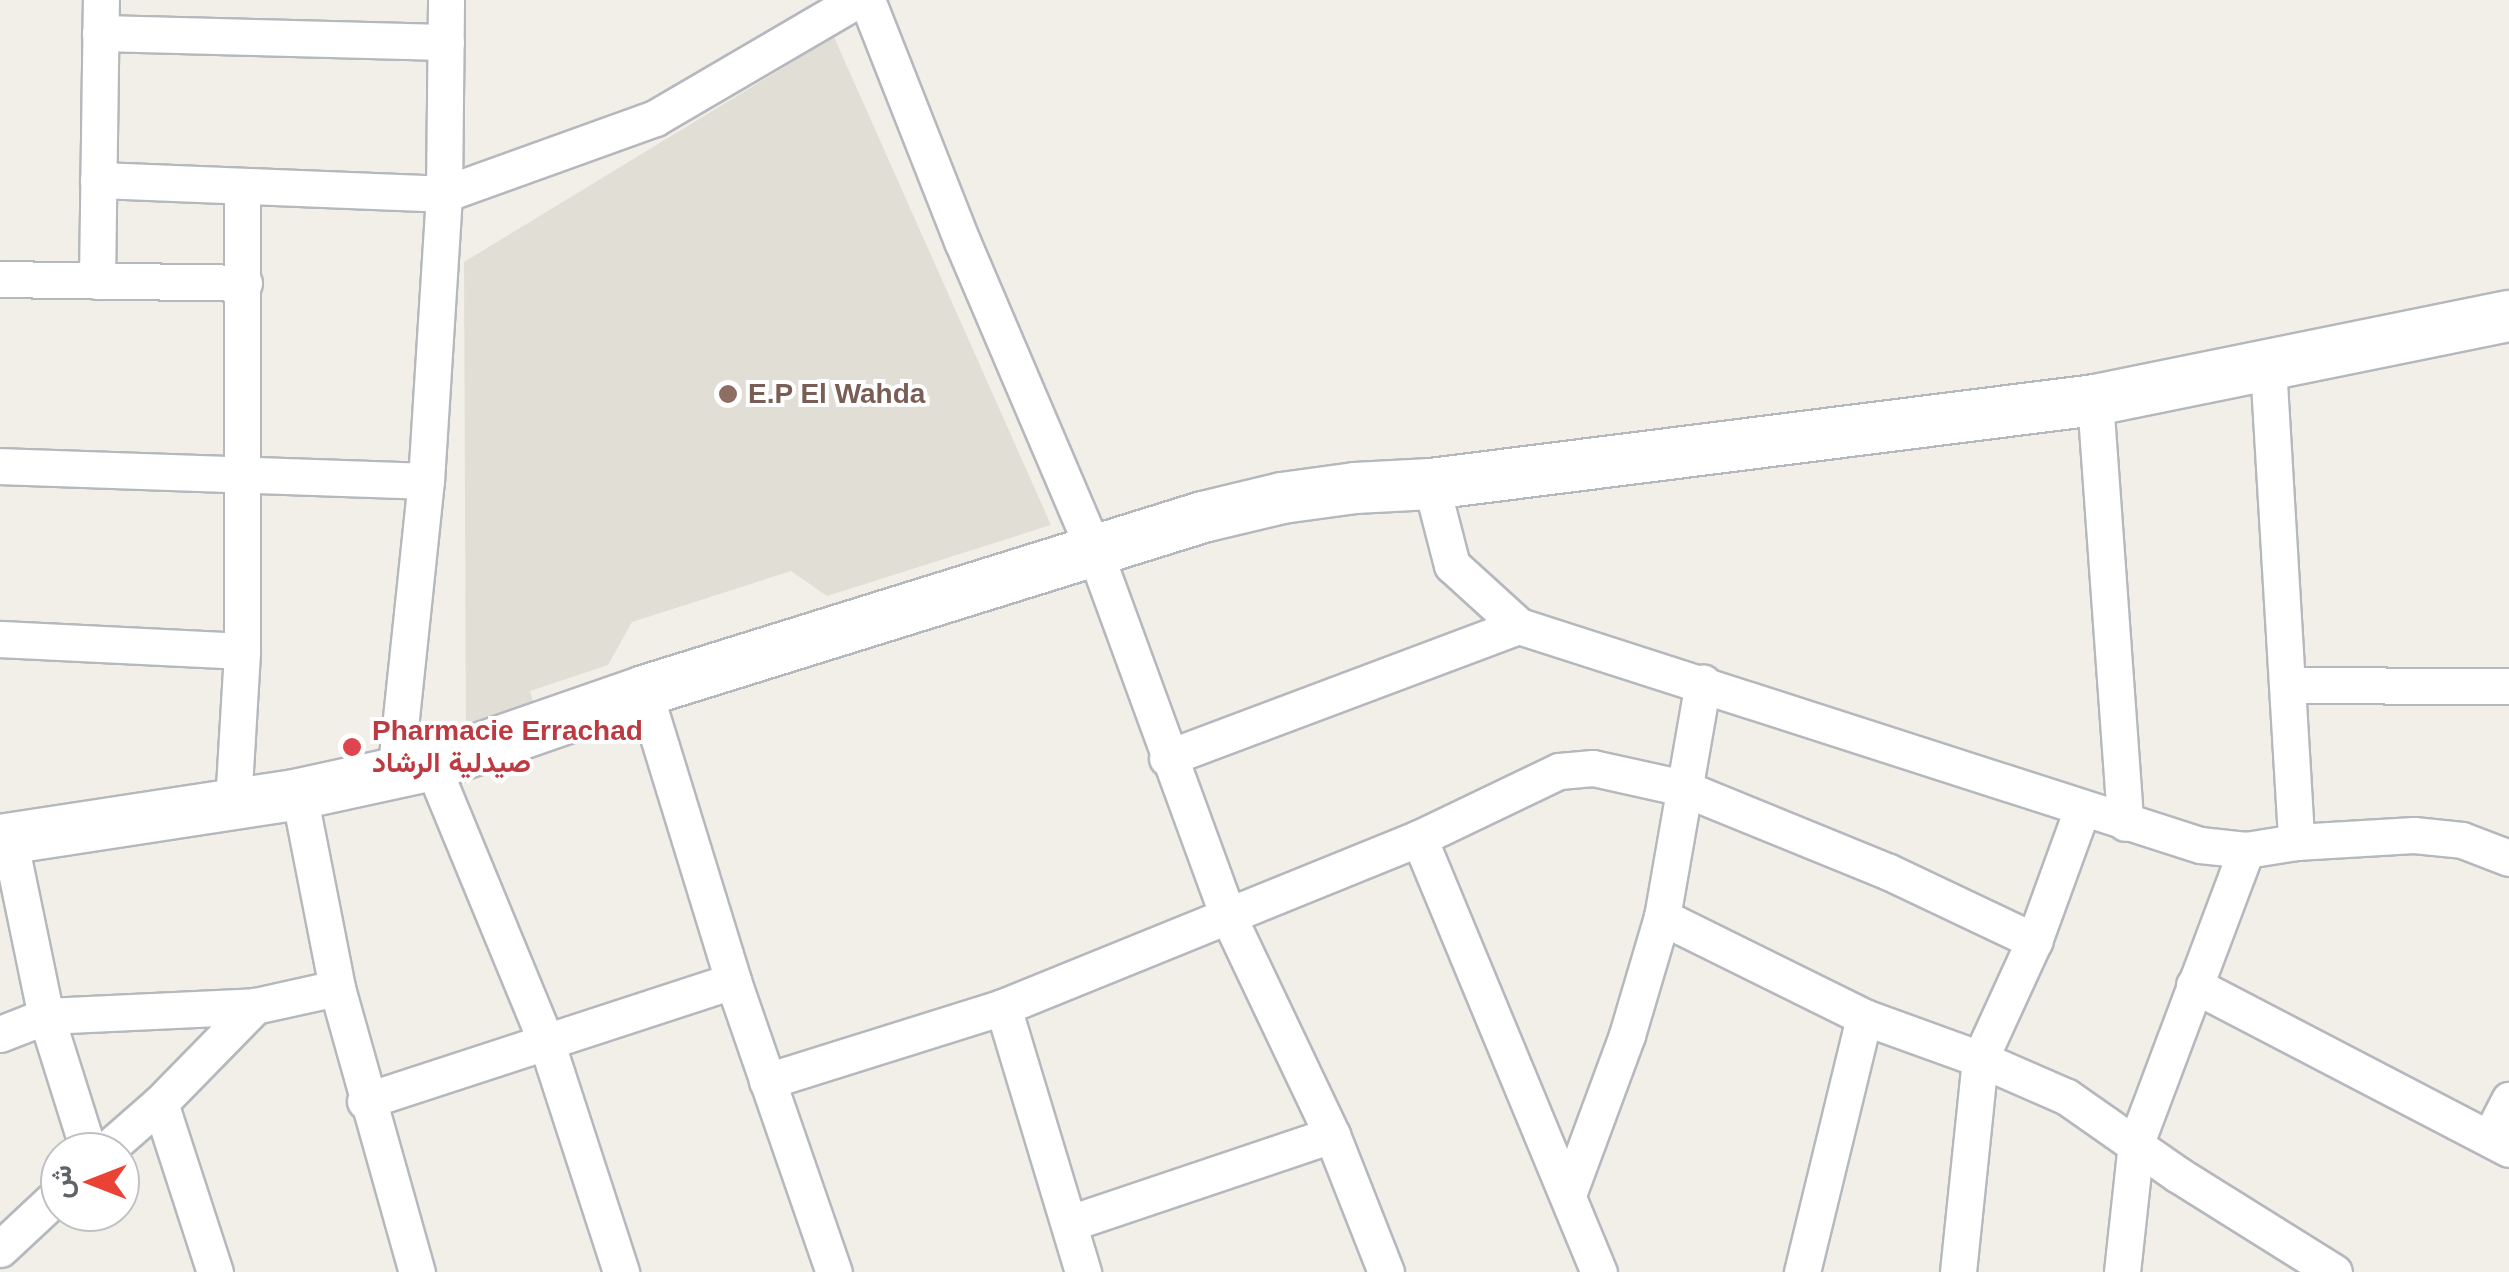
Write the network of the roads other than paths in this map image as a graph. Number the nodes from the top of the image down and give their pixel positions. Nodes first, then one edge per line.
1 (446, 0) edge
2 (857, 0) edge
3 (867, 0) edge
4 (101, 16) edge
5 (446, 42) junction
6 (98, 180) junction
7 (242, 186) junction
8 (444, 194) junction
9 (0, 279) edge
10 (97, 281) junction
11 (244, 284) junction
12 (2509, 316) edge
13 (2268, 366) junction
14 (2095, 400) junction
15 (0, 466) edge
16 (240, 472) junction
17 (426, 480) junction
18 (1431, 484) junction
19 (1094, 550) junction
20 (1519, 626) junction
21 (0, 640) edge
22 (242, 651) junction
23 (1703, 682) junction
24 (2288, 685) junction
25 (2509, 686) edge
26 (644, 691) junction
27 (1168, 758) junction
28 (413, 770) junction
29 (1683, 788) junction
30 (299, 794) junction
31 (232, 804) junction
32 (2082, 810) junction
33 (2125, 824) junction
34 (1419, 838) junction
35 (4, 839) edge
36 (2296, 842) junction
37 (2246, 850) junction
38 (2509, 858) edge
39 (1229, 918) junction
40 (1662, 918) junction
41 (2034, 941) junction
42 (733, 981) junction
43 (2194, 986) junction
44 (338, 988) junction
45 (255, 1006) junction
46 (1002, 1007) junction
47 (46, 1016) junction
48 (1864, 1017) junction
49 (0, 1034) edge
50 (546, 1044) junction
51 (1980, 1059) junction
52 (767, 1081) junction
53 (2509, 1100) edge
54 (366, 1101) junction
55 (160, 1103) junction
56 (83, 1132) edge
57 (127, 1132) edge
58 (1332, 1135) junction
59 (2136, 1143) junction
60 (2499, 1143) edge
61 (1569, 1192) junction
62 (40, 1211) edge
63 (1070, 1223) junction
64 (0, 1249) edge
65 (215, 1272) edge
66 (417, 1272) edge
67 (621, 1272) edge
68 (834, 1272) edge
69 (1083, 1272) edge
70 (1386, 1272) edge
71 (1600, 1272) edge
72 (1802, 1272) edge
73 (1958, 1272) edge
74 (2122, 1272) edge
75 (2334, 1272) edge

1 - 5 street
2 - 8 street
3 - 19 street
4 - 5 street
4 - 6 street
5 - 8 street
6 - 7 street
6 - 10 street
7 - 8 street
7 - 11 street
8 - 17 street
9 - 10 street
10 - 11 street
11 - 16 street
12 - 13 main road
13 - 14 main road
13 - 24 street
14 - 18 main road
14 - 33 street
15 - 16 street
16 - 17 street
16 - 22 street
17 - 28 street
18 - 19 main road
18 - 20 street
19 - 26 main road
19 - 27 street
20 - 23 street
20 - 27 street
21 - 22 street
22 - 31 street
23 - 29 street
23 - 32 street
24 - 25 street
24 - 36 street
26 - 28 main road
26 - 42 street
27 - 39 street
28 - 30 main road
28 - 50 street
29 - 34 street
29 - 40 street
29 - 41 street
30 - 31 main road
30 - 44 street
31 - 35 main road
32 - 33 street
32 - 41 street
33 - 37 street
34 - 39 street
34 - 61 street
35 - 47 street
36 - 37 street
36 - 38 street
37 - 43 street
39 - 46 street
39 - 58 street
40 - 48 street
40 - 61 street
41 - 51 street
42 - 50 street
42 - 52 street
43 - 59 street
43 - 60 street
44 - 45 street
44 - 54 street
45 - 47 street
45 - 55 street
46 - 52 street
46 - 63 street
47 - 49 street
47 - 56 street
48 - 51 street
48 - 72 street
50 - 54 street
50 - 67 street
51 - 59 street
51 - 73 street
52 - 68 street
53 - 60 street
54 - 66 street
55 - 57 street
55 - 65 street
58 - 63 street
58 - 70 street
59 - 74 street
59 - 75 street
61 - 71 street
62 - 64 street
63 - 69 street

